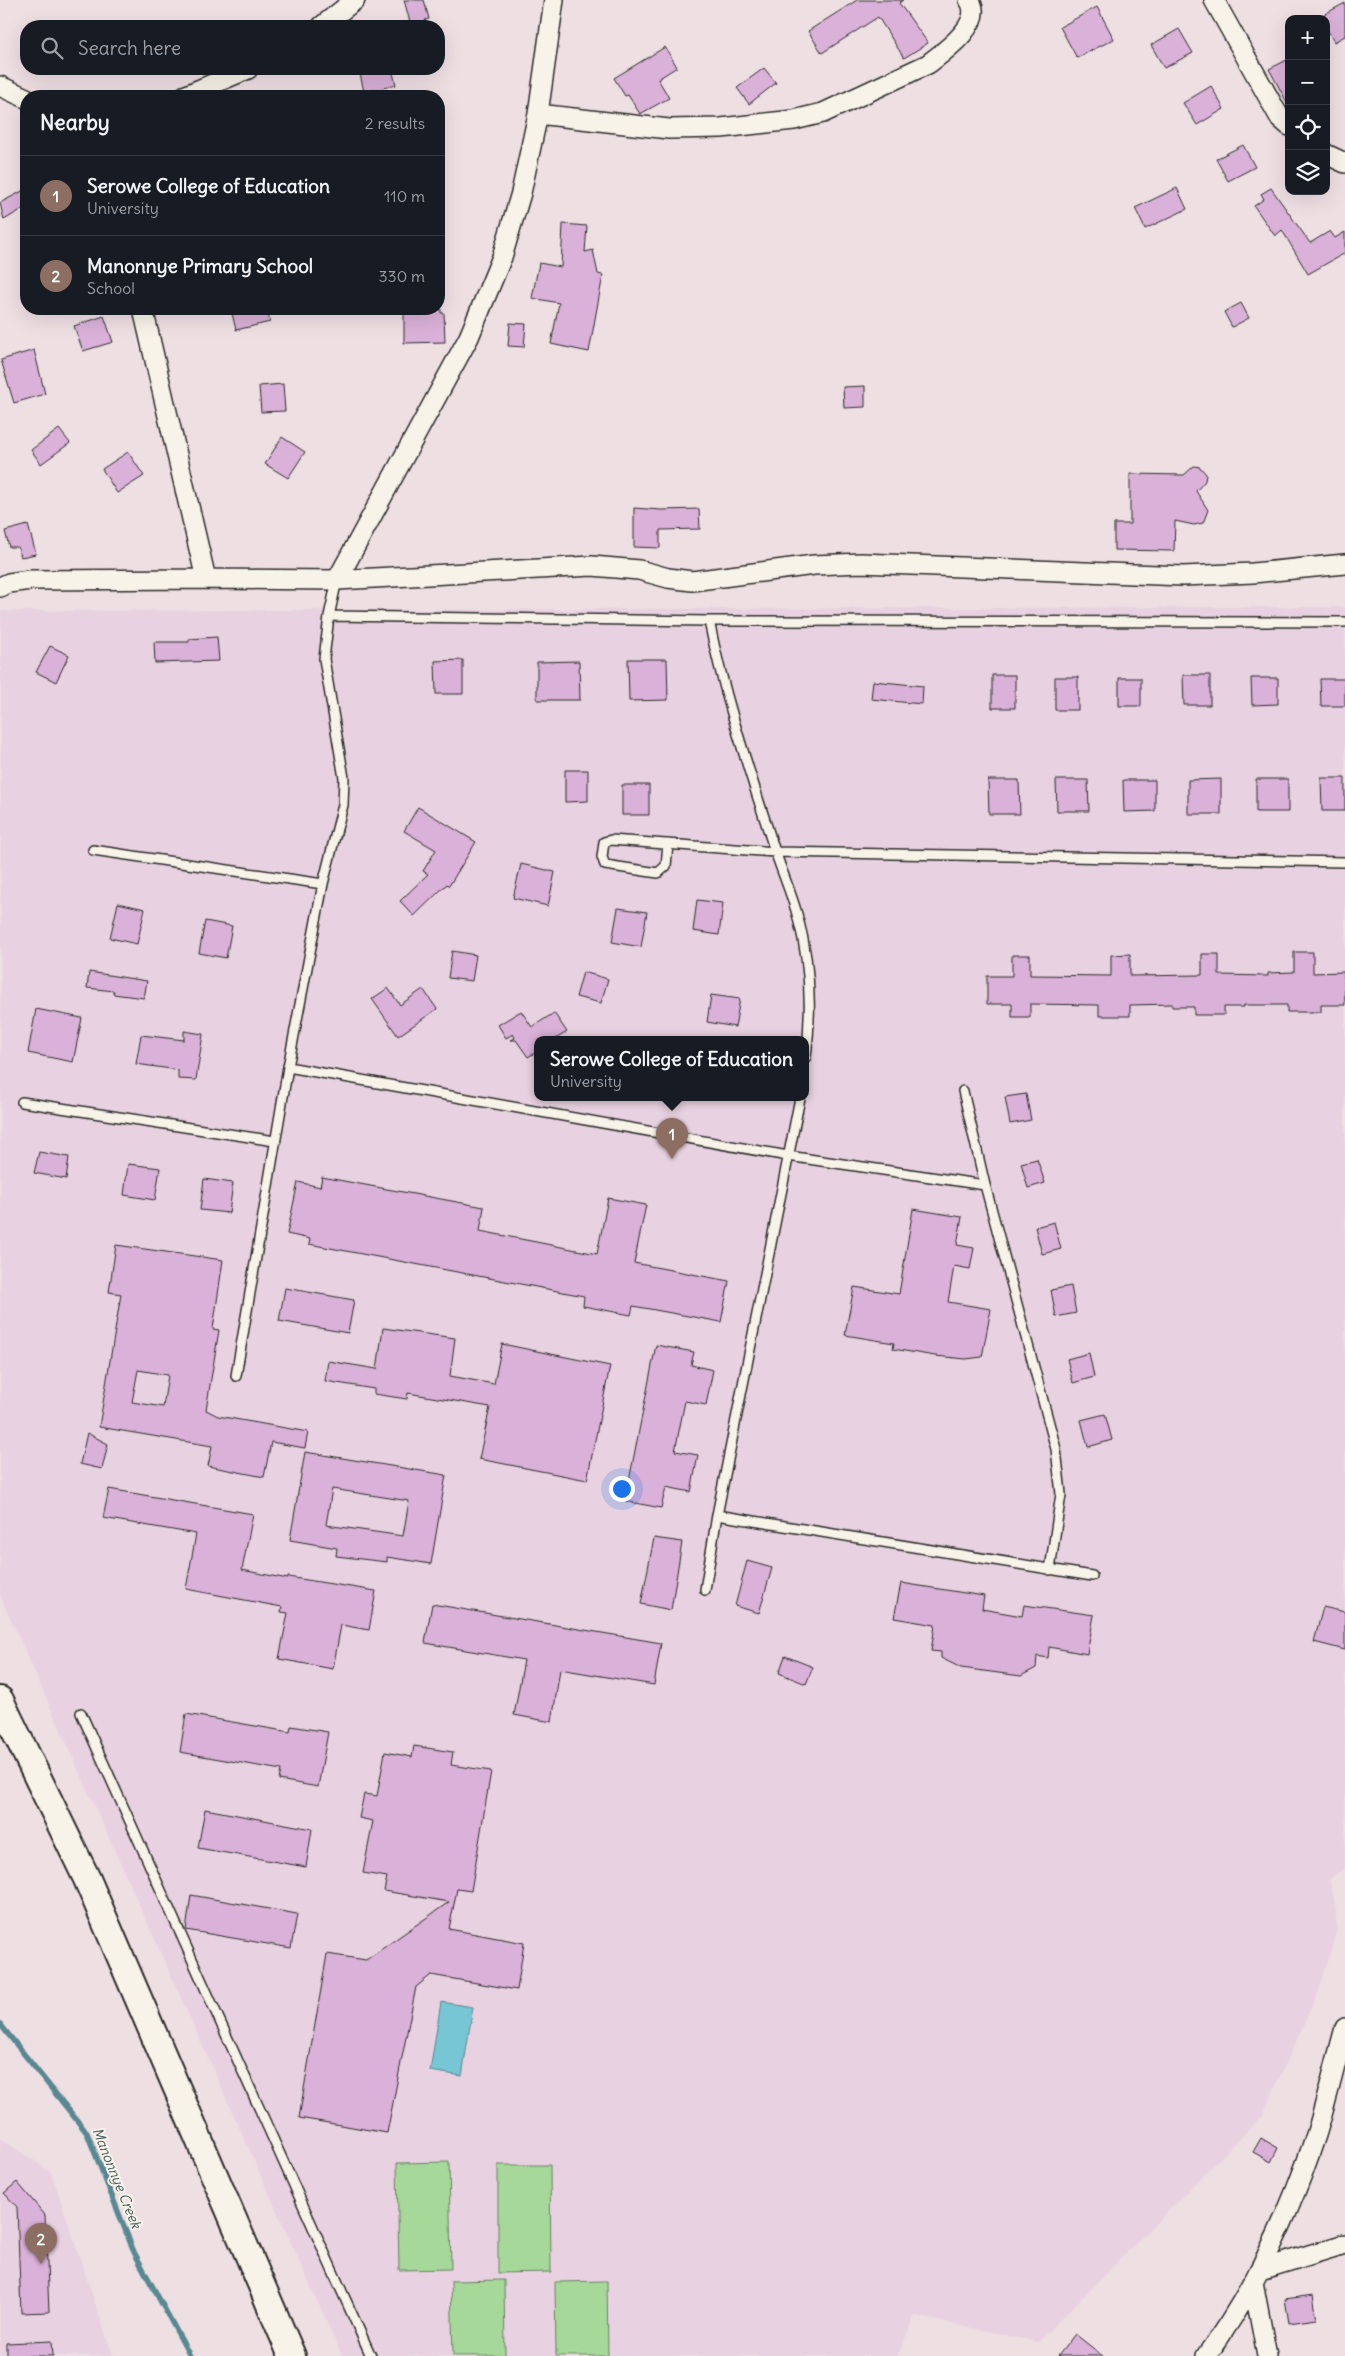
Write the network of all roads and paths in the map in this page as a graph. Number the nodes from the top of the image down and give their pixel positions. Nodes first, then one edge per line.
1 (355, 0) edge
2 (554, 0) edge
3 (969, 0) edge
4 (1214, 0) edge
5 (330, 20) edge
6 (234, 75) edge
7 (0, 86) edge
8 (198, 90) edge
9 (20, 95) edge
10 (538, 114) junction
11 (1285, 122) edge
12 (143, 315) edge
13 (1345, 564) edge
14 (206, 579) junction
15 (337, 580) junction
16 (0, 587) edge
17 (329, 616) junction
18 (709, 621) junction
19 (1345, 622) edge
20 (668, 844) junction
21 (93, 850) dead end
22 (775, 852) junction
23 (1345, 862) edge
24 (323, 884) junction
25 (809, 1036) edge
26 (288, 1067) junction
27 (962, 1091) dead end
28 (799, 1101) edge
29 (22, 1102) dead end
30 (275, 1141) junction
31 (788, 1156) junction
32 (985, 1185) junction
33 (236, 1376) dead end
34 (718, 1515) junction
35 (1050, 1570) junction
36 (1092, 1576) dead end
37 (705, 1590) dead end
38 (0, 1700) edge
39 (81, 1713) dead end
40 (1345, 2028) edge
41 (1345, 2244) edge
42 (1256, 2276) junction
43 (292, 2356) edge
44 (370, 2356) edge
45 (1206, 2356) edge
46 (1268, 2356) edge

1 - 5 street
2 - 10 street
3 - 10 street
4 - 11 street
6 - 8 street
7 - 9 street
10 - 15 street
12 - 14 street
13 - 15 street
14 - 15 street
14 - 16 street
15 - 17 lane
17 - 18 lane
17 - 24 lane
18 - 19 lane
18 - 22 lane
20 - 20 lane
20 - 22 lane
21 - 24 lane
22 - 23 lane
22 - 25 lane
24 - 26 lane
26 - 30 lane
26 - 31 lane
27 - 32 lane
28 - 31 lane
29 - 30 lane
30 - 33 lane
31 - 32 lane
31 - 34 lane
32 - 35 lane
34 - 35 lane
34 - 37 lane
35 - 36 lane
38 - 43 street
39 - 44 lane
40 - 42 street
41 - 42 street
42 - 45 street
42 - 46 street

